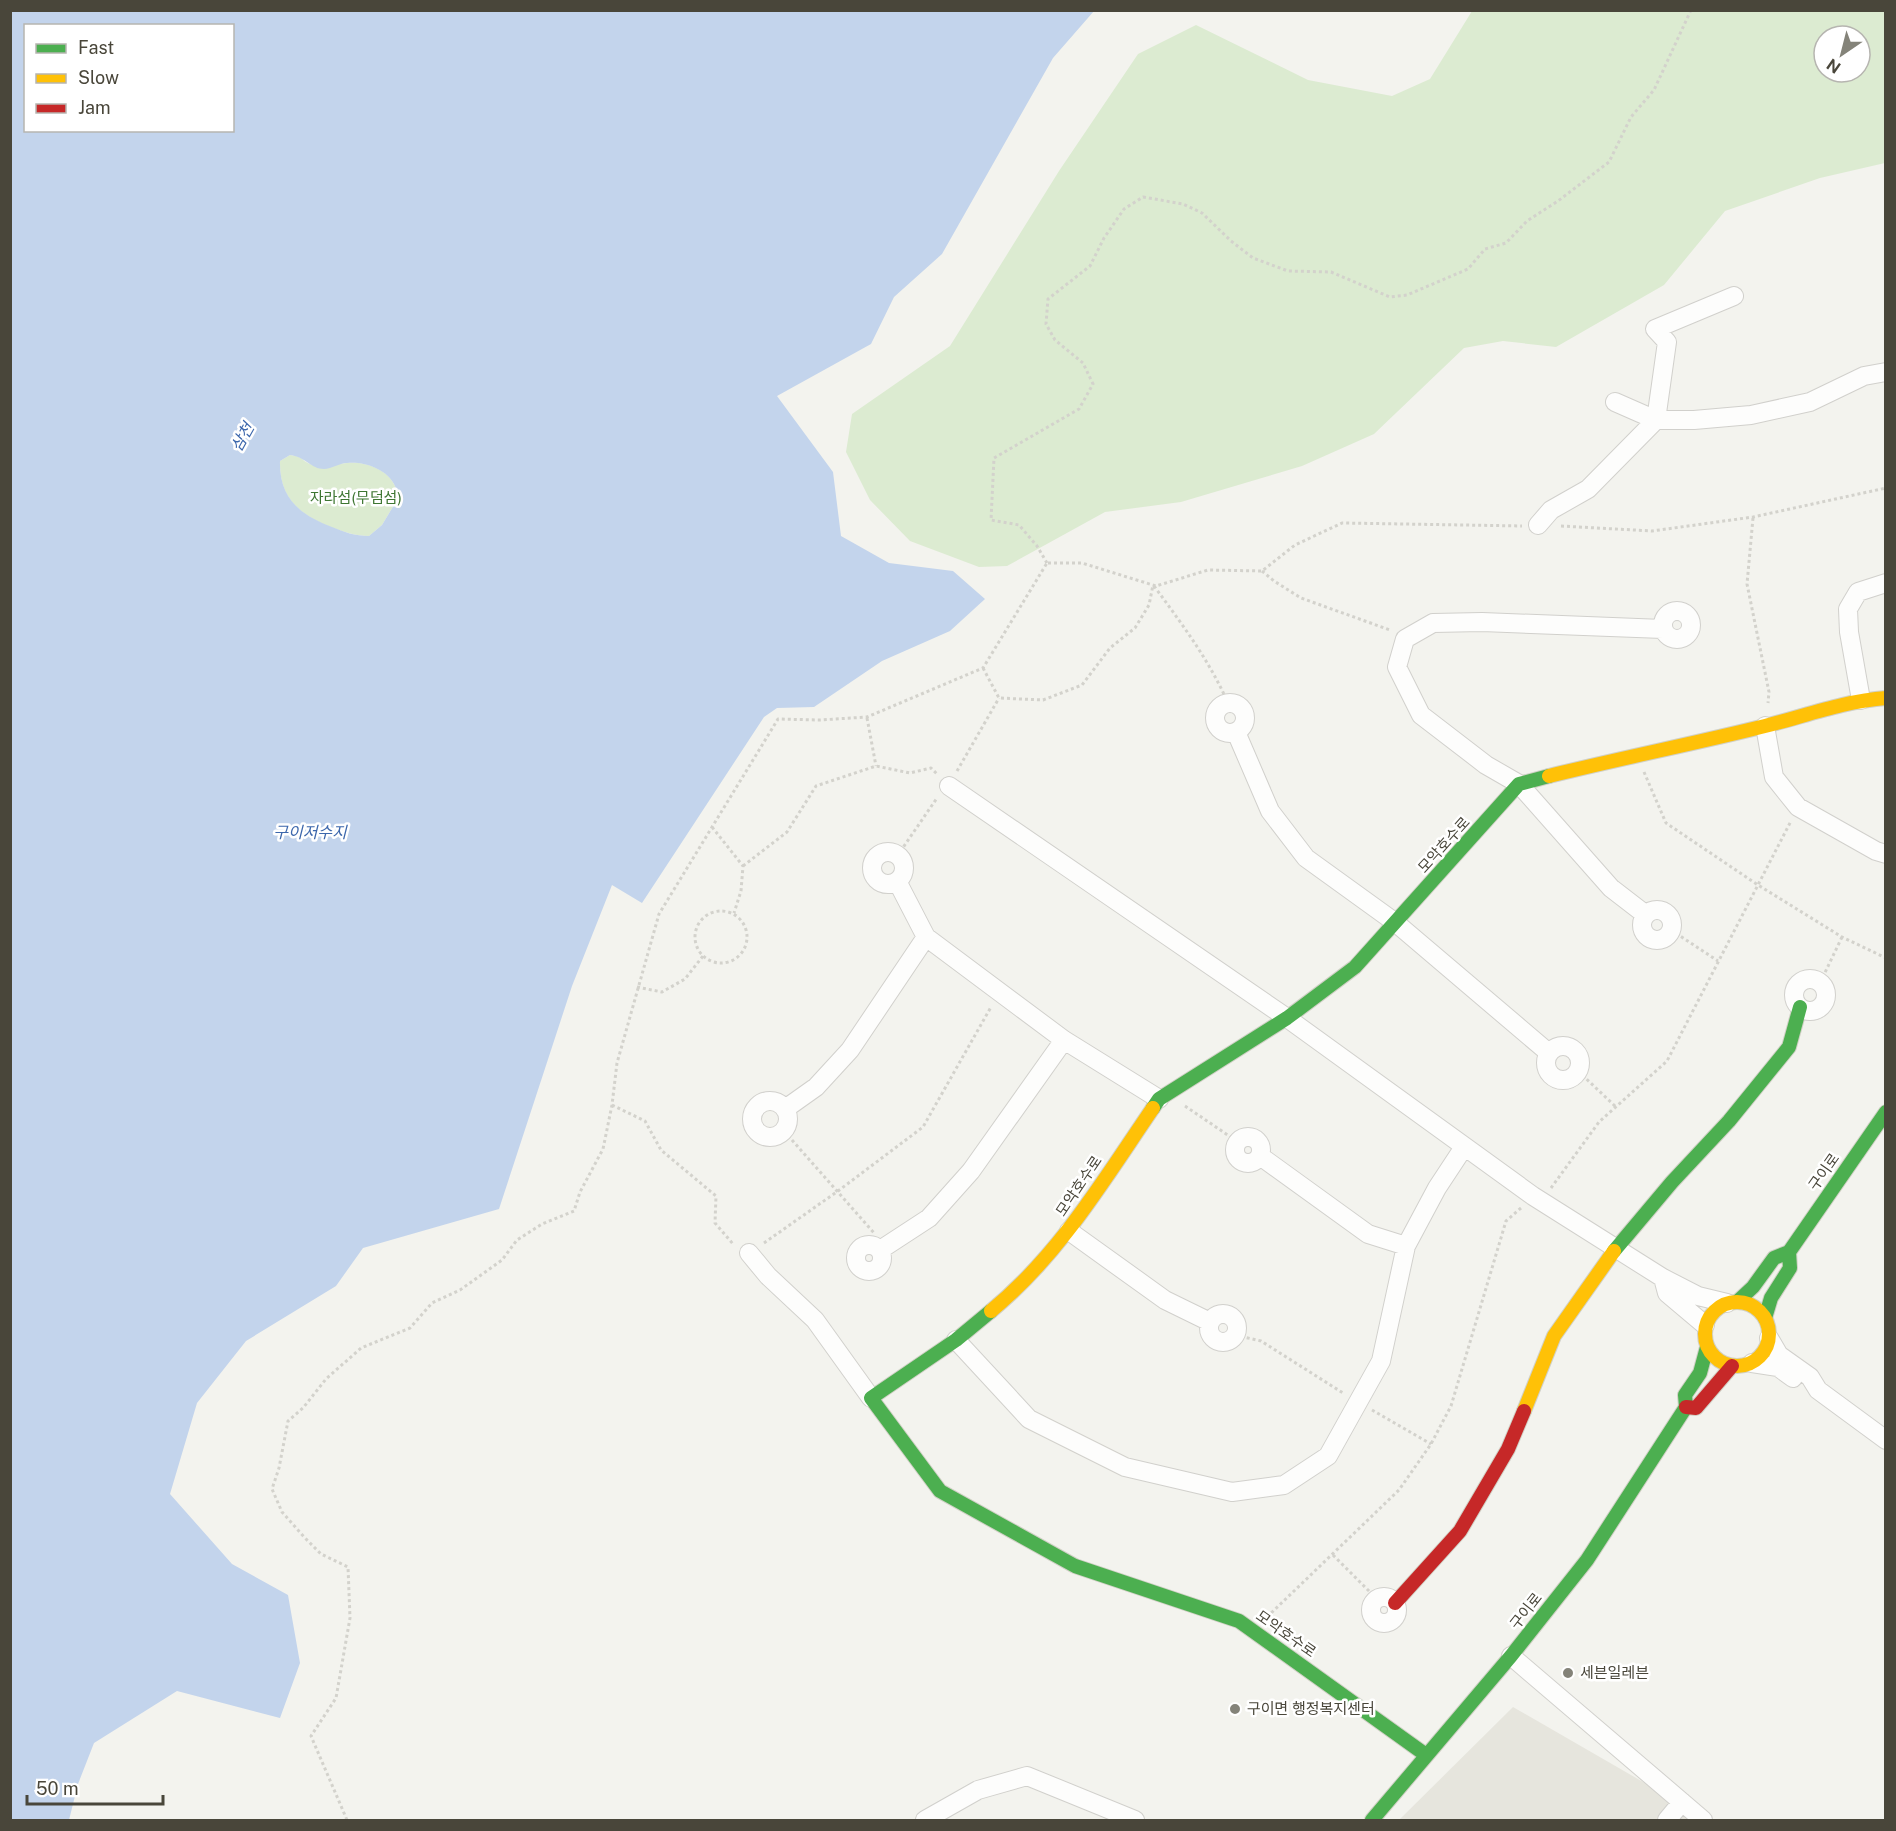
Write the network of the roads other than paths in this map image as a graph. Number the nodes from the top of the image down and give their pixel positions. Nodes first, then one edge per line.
1 (1734, 296) dead end
2 (1886, 372) edge
3 (1615, 402) dead end
4 (1656, 420) junction
5 (1538, 525) road end
6 (1886, 582) edge
7 (1663, 629) dead end
8 (1886, 699) edge
9 (1861, 700) junction
10 (1228, 703) road end
11 (1765, 726) junction
12 (1519, 784) junction
13 (949, 786) road end
14 (1886, 854) edge
15 (897, 881) junction
16 (1396, 923) junction
17 (1671, 930) road end
18 (926, 938) junction
19 (1820, 983) road end
20 (1800, 1007) joint
21 (1287, 1018) junction
22 (1064, 1040) junction
23 (1549, 1053) junction
24 (1166, 1094) junction
25 (785, 1109) junction
26 (1886, 1112) edge
27 (1238, 1142) road end
28 (1464, 1147) junction
29 (1069, 1231) junction
30 (1406, 1246) junction
31 (883, 1249) road end
32 (1616, 1249) junction
33 (1789, 1252) junction
34 (749, 1253) road end
35 (1663, 1278) junction
36 (1732, 1302) junction
37 (1765, 1318) junction
38 (1705, 1325) junction
39 (1235, 1335) road end
40 (1769, 1338) junction
41 (956, 1340) junction
42 (1707, 1347) junction
43 (1752, 1363) junction
44 (1732, 1366) junction
45 (1818, 1390) junction
46 (872, 1398) junction
47 (1686, 1407) junction
48 (1886, 1440) edge
49 (1377, 1600) road end
50 (1395, 1603) joint
51 (1511, 1656) junction
52 (1426, 1755) junction
53 (1682, 1802) junction
54 (925, 1821) edge
55 (1135, 1821) edge
56 (1372, 1821) edge
57 (1667, 1821) edge
58 (1704, 1821) edge

1 - 4 street
2 - 4 street
3 - 4 street
4 - 5 street
6 - 9 street
7 - 12 street
8 - 9 street
9 - 11 street
10 - 16 street
11 - 12 street
11 - 14 street
12 - 16 street, 모악호수로
12 - 17 street
13 - 21 street
15 - 15 street
15 - 18 street
16 - 21 street, 모악호수로
16 - 23 street
18 - 22 street
18 - 25 street
19 - 20 street
20 - 32 street
21 - 24 street, 모악호수로
21 - 28 street
22 - 24 street
22 - 31 street
23 - 23 street
24 - 29 street, 모악호수로
25 - 25 street
26 - 33 street, 구이로
27 - 30 street
28 - 30 street
28 - 32 street
29 - 39 street
29 - 41 street, 모악호수로
30 - 41 street
32 - 35 street
32 - 50 street
33 - 36 street
33 - 37 street
34 - 46 street
35 - 36 street
35 - 38 street
36 - 37 street
36 - 38 street
37 - 40 street
38 - 42 street
40 - 43 street
40 - 45 street
41 - 46 street, 모악호수로
42 - 44 street
42 - 47 street
43 - 44 street
43 - 45 street
44 - 47 street
45 - 48 street
46 - 52 street, 모악호수로
47 - 51 street, 구이로
49 - 50 street
51 - 52 street, 구이로
51 - 53 street
52 - 56 street, 구이로
53 - 57 street
53 - 58 street
54 - 55 street

